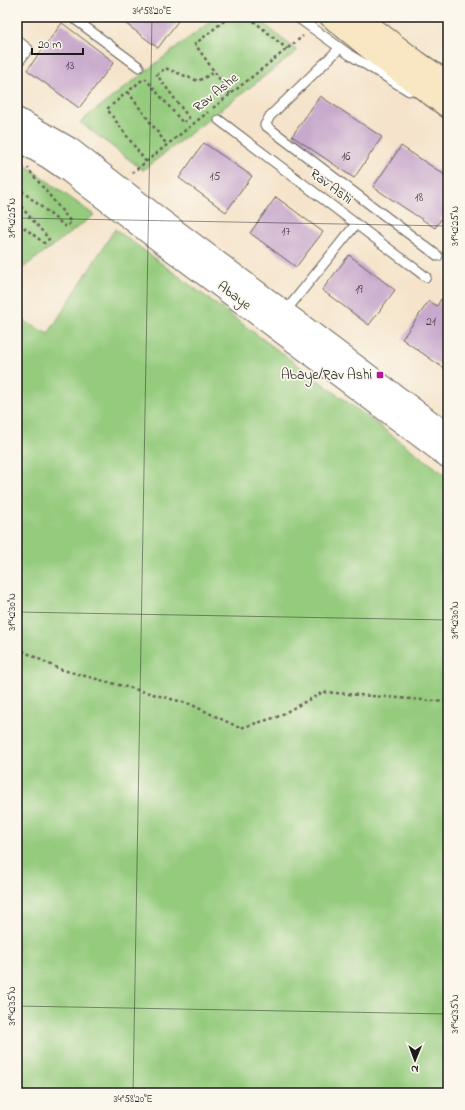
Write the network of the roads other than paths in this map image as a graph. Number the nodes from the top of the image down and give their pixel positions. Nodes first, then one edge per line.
1 (72, 17) edge
2 (297, 17) edge
3 (331, 17) edge
4 (358, 17) edge
5 (17, 40) edge
6 (340, 48) junction
7 (17, 64) edge
8 (139, 67) dead end
9 (448, 83) edge
10 (448, 108) edge
11 (448, 114) edge
12 (17, 119) edge
13 (219, 120) dead end
14 (22, 141) edge
15 (356, 224) junction
16 (438, 256) dead end
17 (426, 277) dead end
18 (284, 313) junction
19 (448, 435) edge
20 (448, 457) edge

1 - 8 lane
2 - 6 lane
3 - 10 main road
4 - 9 main road
5 - 7 lane
6 - 11 lane
6 - 16 lane
12 - 18 street, Abaye
13 - 15 lane, Rav Ashi
14 - 20 street, Abaye
15 - 17 lane, Rav Ashi
15 - 18 lane
18 - 19 street, Abaye

